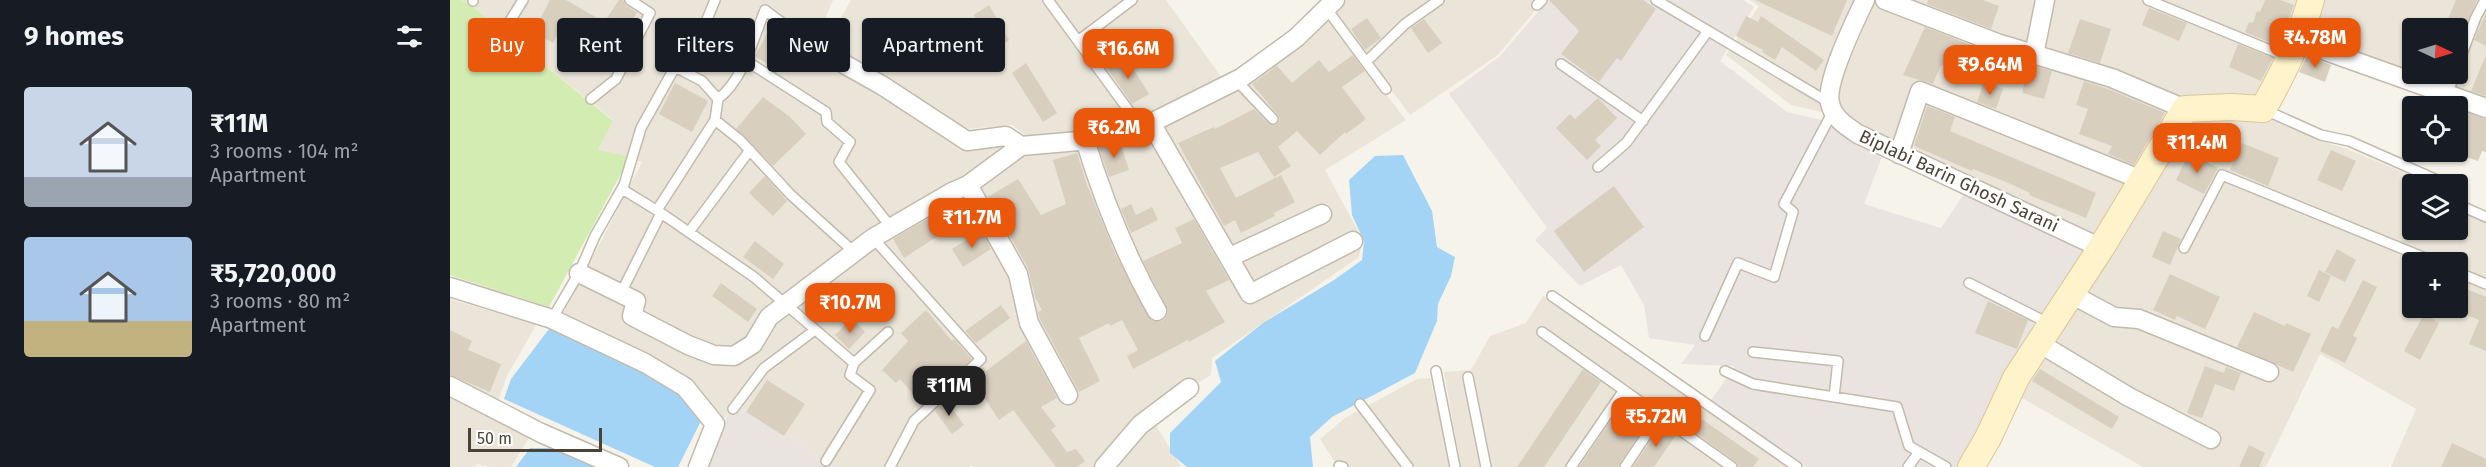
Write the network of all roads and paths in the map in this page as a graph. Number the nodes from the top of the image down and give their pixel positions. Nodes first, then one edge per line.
1 (523, 0) edge
2 (630, 0) edge
3 (715, 0) edge
4 (1047, 0) edge
5 (1132, 0) edge
6 (1439, 0) edge
7 (1656, 0) edge
8 (1865, 0) edge
9 (1885, 0) edge
10 (2045, 0) edge
11 (2148, 0) edge
12 (2312, 0) edge
13 (2486, 0) edge
14 (1331, 4) edge
15 (512, 18) edge
16 (708, 18) edge
17 (776, 18) edge
18 (1708, 31) junction
19 (755, 35) edge
20 (2468, 38) edge
21 (1079, 40) junction
22 (2294, 49) junction
23 (2034, 55) junction
24 (1366, 62) junction
25 (1561, 64) dead end
26 (755, 66) edge
27 (850, 67) edge
28 (672, 72) edge
29 (685, 72) edge
30 (739, 72) edge
31 (1236, 80) junction
32 (2451, 84) edge
33 (1386, 89) dead end
34 (2447, 94) junction
35 (591, 99) dead end
36 (718, 99) junction
37 (1832, 106) junction
38 (2486, 108) edge
39 (2263, 109) junction
40 (2185, 110) junction
41 (1273, 119) dead end
42 (715, 120) junction
43 (1643, 121) junction
44 (1145, 124) junction
45 (1085, 140) junction
46 (1021, 146) junction
47 (750, 150) junction
48 (1899, 154) junction
49 (1598, 167) dead end
50 (2424, 174) edge
51 (2142, 180) junction
52 (968, 185) junction
53 (622, 189) junction
54 (2468, 209) edge
55 (659, 211) junction
56 (1322, 214) dead end
57 (2486, 217) edge
58 (891, 227) junction
59 (689, 232) junction
60 (873, 238) junction
61 (1353, 241) dead end
62 (2101, 248) junction
63 (2184, 248) dead end
64 (854, 252) junction
65 (2411, 252) edge
66 (1230, 257) junction
67 (579, 273) junction
68 (2468, 277) edge
69 (1970, 283) dead end
70 (2486, 284) edge
71 (450, 287) edge
72 (621, 293) junction
73 (2071, 294) junction
74 (1552, 296) dead end
75 (786, 305) junction
76 (1157, 311) dead end
77 (552, 319) junction
78 (815, 330) junction
79 (888, 332) dead end
80 (1542, 332) dead end
81 (2045, 334) junction
82 (1705, 336) dead end
83 (1754, 352) dead end
84 (854, 363) junction
85 (1436, 371) dead end
86 (1725, 371) dead end
87 (2269, 372) dead end
88 (1468, 377) dead end
89 (450, 386) edge
90 (1189, 388) dead end
91 (1624, 390) junction
92 (1068, 394) dead end
93 (1834, 397) junction
94 (1360, 404) dead end
95 (733, 409) dead end
96 (1659, 416) junction
97 (2211, 439) dead end
98 (1919, 452) junction
99 (826, 461) dead end
100 (619, 467) edge
101 (698, 467) edge
102 (890, 467) edge
103 (1104, 467) edge
104 (1408, 467) edge
105 (1455, 467) edge
106 (1486, 467) edge
107 (1571, 467) edge
108 (1625, 467) edge
109 (1732, 467) edge
110 (1797, 467) edge
111 (1908, 467) edge
112 (1946, 467) edge
113 (1971, 467) edge

1 - 15 lane
2 - 35 lane
3 - 16 lane
4 - 21 lane
5 - 21 lane
6 - 24 lane
7 - 18 lane
8 - 37 street
9 - 23 street
10 - 23 street
11 - 22 lane
12 - 22 street
13 - 20 lane
14 - 24 lane
14 - 31 street
17 - 19 lane
18 - 37 lane
18 - 43 lane
21 - 44 lane
22 - 34 street
22 - 39 street
23 - 40 street
24 - 33 lane
25 - 43 lane
26 - 58 lane
27 - 46 street
28 - 53 lane
29 - 36 lane
30 - 36 lane
31 - 41 lane
31 - 44 street
32 - 34 lane
34 - 38 street
36 - 42 lane
37 - 48 street, Biplabi Barin Ghosh Sarani
37 - 82 lane
39 - 40 street
39 - 50 lane
40 - 51 street
42 - 47 lane
42 - 55 lane
43 - 49 lane
44 - 45 street
44 - 66 street
45 - 46 street
45 - 76 street
46 - 52 street
47 - 59 lane
47 - 64 lane
48 - 51 street
48 - 62 street, Biplabi Barin Ghosh Sarani
51 - 62 street
52 - 58 street
52 - 92 street
53 - 55 lane
53 - 67 lane
54 - 57 lane
55 - 59 lane
55 - 72 lane
56 - 66 street
58 - 60 street
59 - 75 lane
60 - 64 street
60 - 102 lane
61 - 66 street
62 - 73 street
63 - 65 lane
64 - 75 street
67 - 72 street
67 - 77 lane
68 - 70 lane
69 - 81 lane
71 - 77 street
72 - 75 street
73 - 81 street
73 - 87 street
74 - 110 lane
75 - 78 lane
77 - 101 street
78 - 84 lane
78 - 95 lane
79 - 84 lane
80 - 91 lane
81 - 97 street
81 - 113 street
83 - 93 lane
84 - 99 lane
85 - 105 lane
86 - 93 lane
88 - 106 lane
89 - 100 street
90 - 103 street
91 - 96 lane
91 - 107 lane
93 - 98 lane
94 - 104 lane
96 - 108 lane
96 - 109 lane
98 - 111 lane
98 - 112 lane

